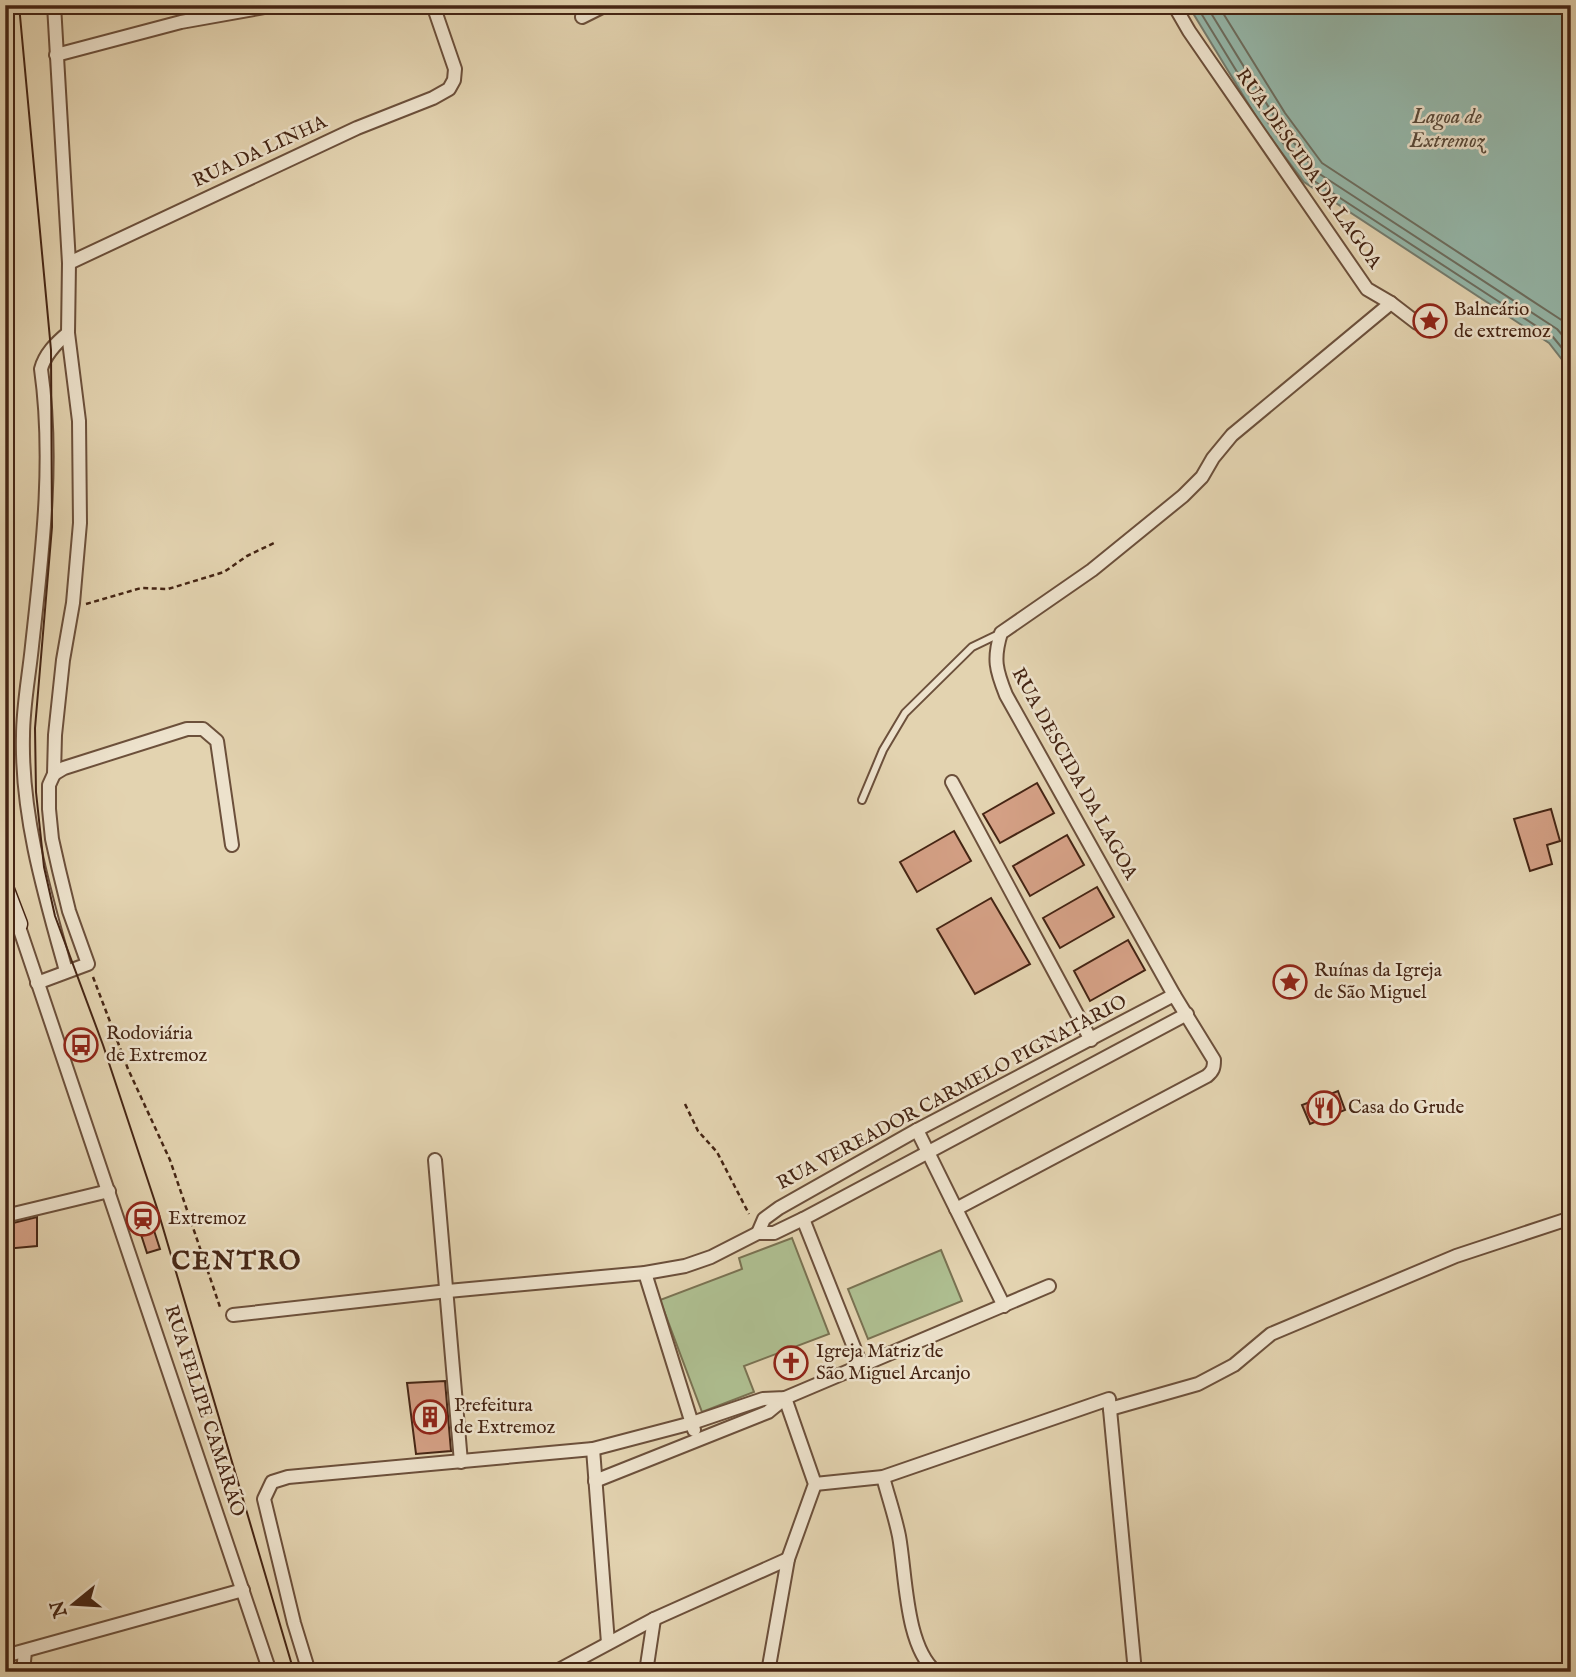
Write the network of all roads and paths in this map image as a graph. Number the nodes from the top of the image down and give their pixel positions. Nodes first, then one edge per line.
1 (54, 5) edge
2 (276, 5) edge
3 (433, 5) edge
4 (1174, 5) edge
5 (600, 7) edge
6 (582, 17) dead end
7 (56, 55) junction
8 (69, 263) junction
9 (1391, 303) junction
10 (1417, 323) dead end
11 (68, 333) junction
12 (275, 542) dead end
13 (72, 607) junction
14 (1000, 633) junction
15 (54, 774) junction
16 (952, 782) dead end
17 (862, 800) dead end
18 (232, 845) dead end
19 (5, 890) edge
20 (11, 925) edge
21 (88, 964) junction
22 (66, 971) junction
23 (37, 983) junction
24 (1174, 995) junction
25 (1186, 1014) junction
26 (1091, 1040) junction
27 (685, 1104) dead end
28 (917, 1130) junction
29 (928, 1153) junction
30 (435, 1160) dead end
31 (110, 1191) junction
32 (956, 1209) junction
33 (5, 1216) edge
34 (1571, 1217) edge
35 (803, 1219) junction
36 (758, 1233) junction
37 (645, 1273) junction
38 (1049, 1286) dead end
39 (448, 1291) junction
40 (1004, 1306) junction
41 (233, 1315) joint
42 (861, 1365) junction
43 (785, 1398) junction
44 (1110, 1409) junction
45 (692, 1423) junction
46 (697, 1440) junction
47 (593, 1449) junction
48 (461, 1462) junction
49 (883, 1477) junction
50 (595, 1481) junction
51 (815, 1484) junction
52 (789, 1559) junction
53 (243, 1590) junction
54 (654, 1619) junction
55 (608, 1643) junction
56 (25, 1651) junction
57 (5, 1656) edge
58 (23, 1672) edge
59 (270, 1672) edge
60 (309, 1672) edge
61 (555, 1672) edge
62 (646, 1672) edge
63 (768, 1672) edge
64 (936, 1672) edge
65 (1135, 1672) edge

1 - 7 street
2 - 7 street
3 - 8 street, RUA DA LINHA
4 - 9 street, RUA DESCIDA DA LAGOA
5 - 6 street
7 - 8 street
8 - 11 street
9 - 10 street, RUA DESCIDA DA LAGOA
9 - 14 street
11 - 13 street
11 - 22 street
12 - 13 path
13 - 15 street
14 - 17 lane
14 - 24 street, RUA DESCIDA DA LAGOA
15 - 18 street
15 - 21 street
16 - 26 street
19 - 20 main road
20 - 23 street, RUA FELIPE CAMARÃO
21 - 22 street
21 - 41 path
22 - 23 street
23 - 31 street, RUA FELIPE CAMARÃO
24 - 25 street, RUA DESCIDA DA LAGOA
24 - 26 street, RUA VEREADOR CARMELO PIGNATARIO
25 - 29 street, RUA VEREADOR CARMELO PIGNATARIO
25 - 32 street, RUA DESCIDA DA LAGOA
26 - 28 street, RUA VEREADOR CARMELO PIGNATARIO
27 - 36 path
28 - 29 street
28 - 36 street, RUA VEREADOR CARMELO PIGNATARIO
29 - 32 street
29 - 35 street, RUA VEREADOR CARMELO PIGNATARIO
30 - 39 street
31 - 33 street
31 - 53 street, RUA FELIPE CAMARÃO
32 - 40 street
34 - 44 street
35 - 36 street, RUA VEREADOR CARMELO PIGNATARIO
35 - 42 street
36 - 37 street, RUA VEREADOR CARMELO PIGNATARIO
37 - 39 street, RUA VEREADOR CARMELO PIGNATARIO
37 - 45 street
38 - 40 street
39 - 41 street, RUA VEREADOR CARMELO PIGNATARIO
39 - 48 street
40 - 42 street
42 - 43 street
43 - 45 street
43 - 46 street
43 - 51 street
44 - 49 street
44 - 65 street
45 - 46 street
45 - 47 street
46 - 50 street
47 - 48 street
47 - 50 street
48 - 60 street, RUA FELIPE CAMARÃO
49 - 51 street
49 - 64 street
50 - 55 street
51 - 52 street
52 - 54 street
52 - 63 street
53 - 56 street
53 - 59 street, RUA FELIPE CAMARÃO
54 - 55 street
54 - 62 street
55 - 61 street
56 - 57 street
56 - 58 street

